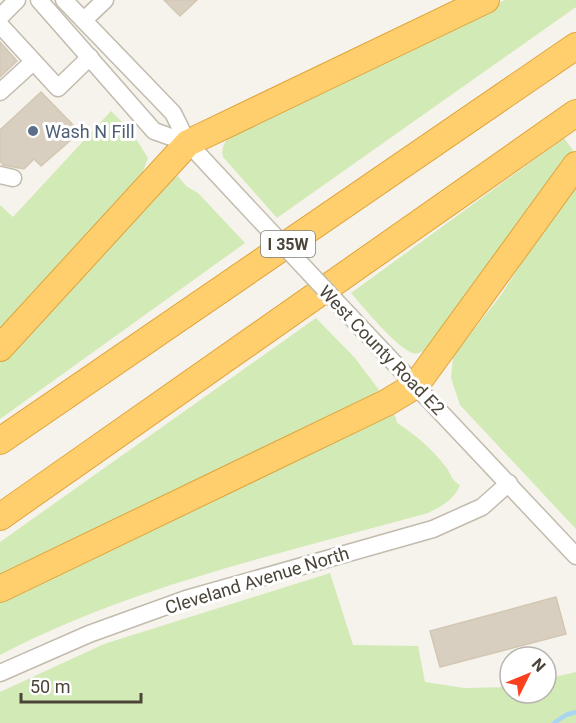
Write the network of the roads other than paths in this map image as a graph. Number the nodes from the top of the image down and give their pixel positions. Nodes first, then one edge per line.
1 (17, 0) edge
2 (39, 0) edge
3 (64, 0) edge
4 (105, 0) edge
5 (486, 0) edge
6 (0, 17) edge
7 (84, 20) junction
8 (0, 25) edge
9 (576, 46) edge
10 (90, 57) junction
11 (33, 62) junction
12 (0, 92) edge
13 (576, 113) edge
14 (188, 144) junction
15 (576, 165) edge
16 (0, 348) edge
17 (416, 385) junction
18 (0, 441) edge
19 (509, 483) junction
20 (0, 518) edge
21 (576, 556) edge
22 (0, 589) edge
23 (0, 673) edge

1 - 6 street
2 - 10 street, West County Road E2
3 - 7 street, West County Road E2
4 - 7 street
5 - 14 highway
7 - 14 street, West County Road E2
8 - 11 street
9 - 18 highway, I 35W
10 - 11 street
10 - 14 street, West County Road E2
11 - 12 street
13 - 20 highway
14 - 16 highway
14 - 17 street, West County Road E2, bridge
15 - 17 highway
17 - 19 street, West County Road E2
17 - 22 highway
19 - 21 street, West County Road E2
19 - 23 street, Cleveland Avenue North

